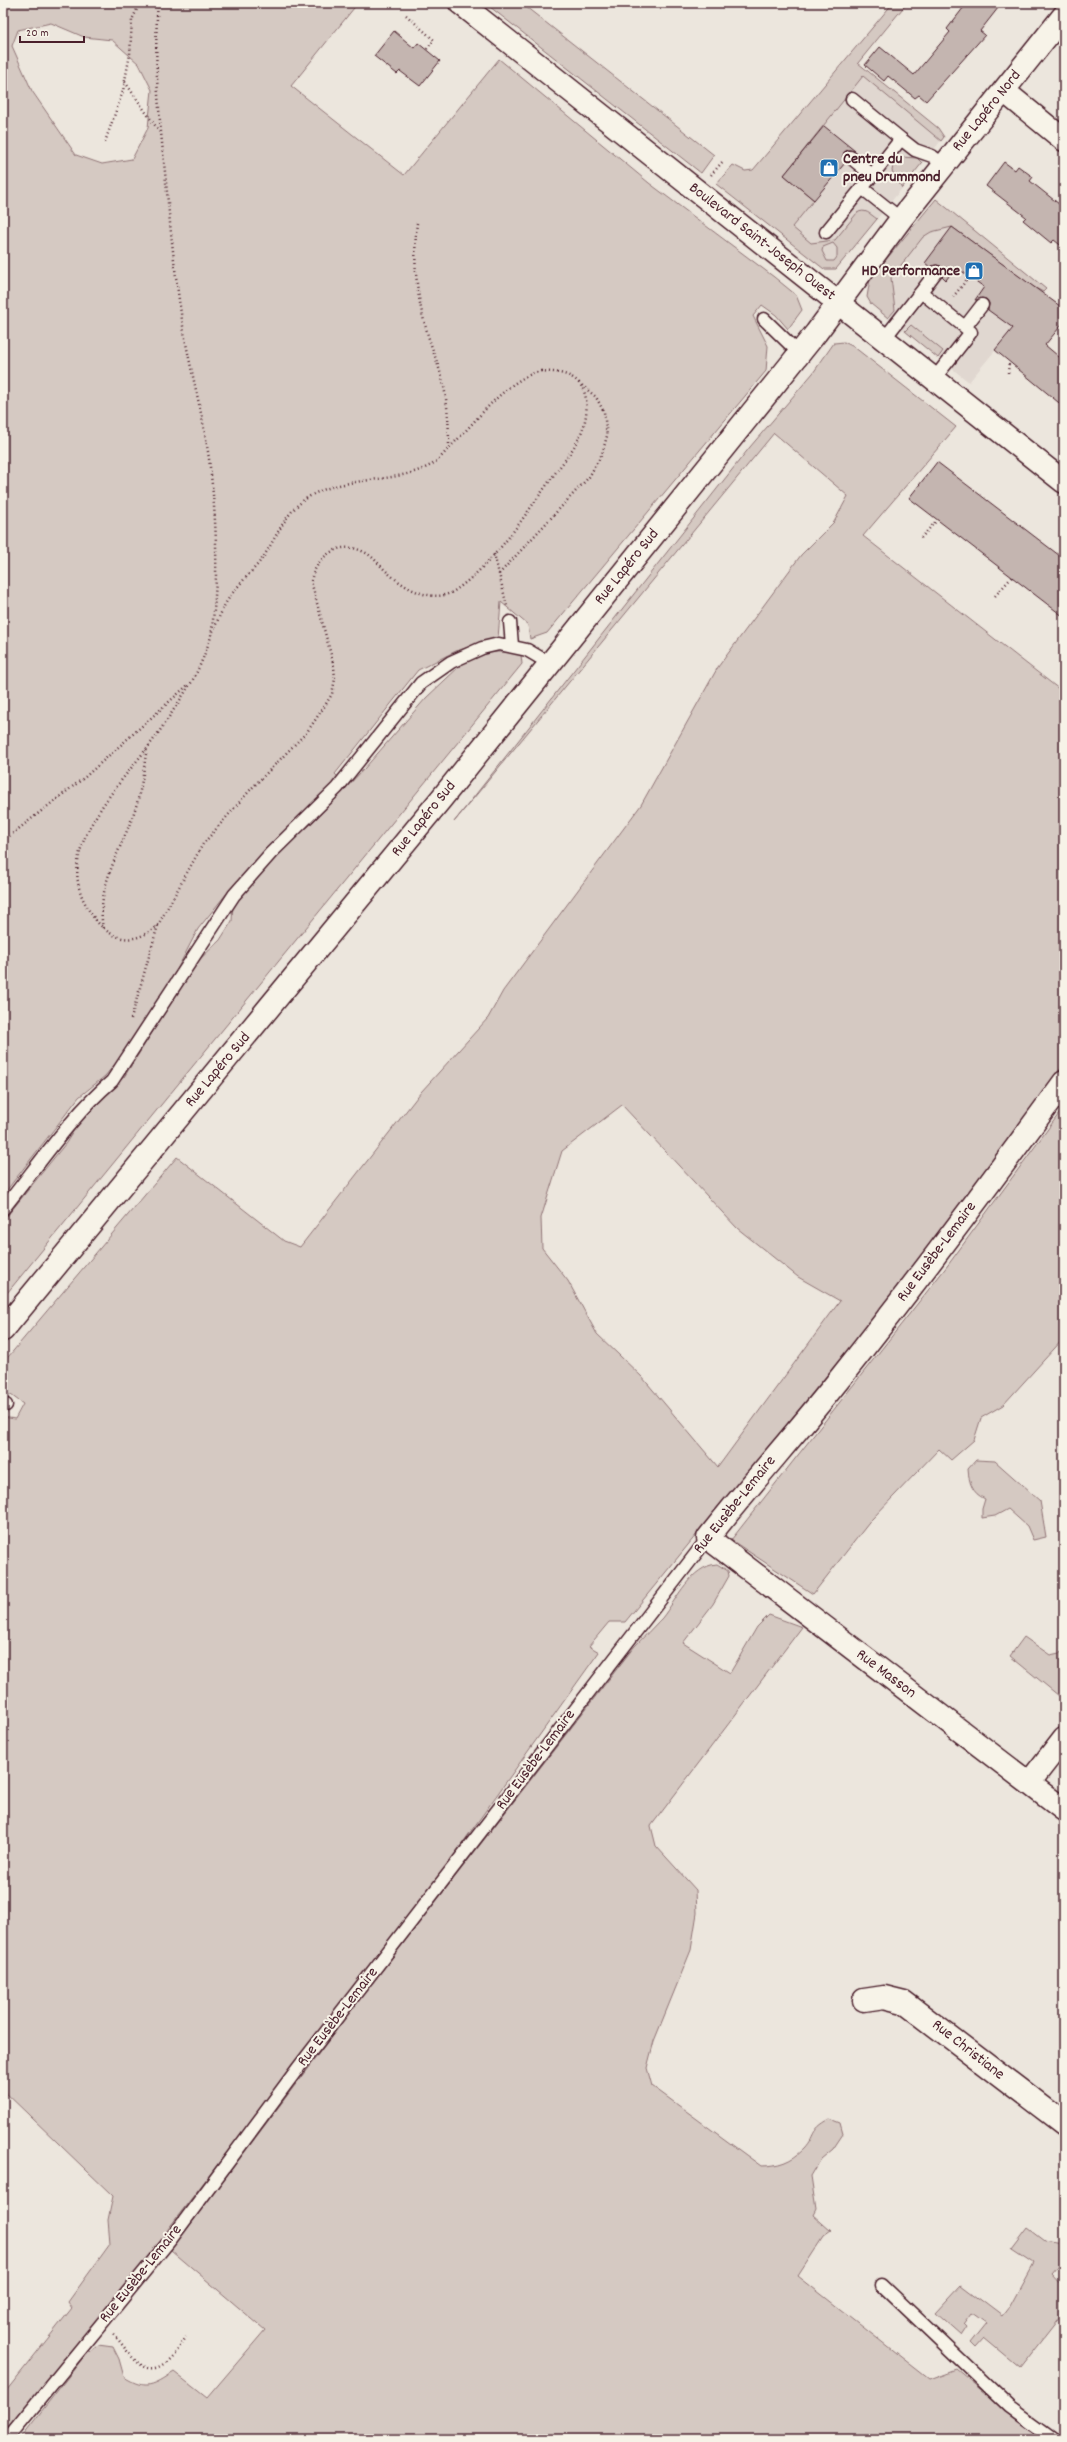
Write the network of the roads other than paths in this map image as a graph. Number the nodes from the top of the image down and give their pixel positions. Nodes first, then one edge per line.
1 (460, 3) edge
2 (1064, 15) edge
3 (1004, 92) junction
4 (852, 99) dead end
5 (901, 139) junction
6 (1064, 140) edge
7 (850, 157) dead end
8 (944, 165) junction
9 (872, 174) junction
10 (862, 188) junction
11 (901, 219) junction
12 (826, 232) dead end
13 (936, 272) dead end
14 (921, 292) junction
15 (837, 302) junction
16 (982, 305) dead end
17 (764, 320) dead end
18 (965, 327) junction
19 (884, 339) junction
20 (799, 353) junction
21 (934, 379) junction
22 (1064, 482) edge
23 (510, 622) road end
24 (512, 645) junction
25 (549, 663) junction
26 (1064, 1082) edge
27 (3, 1209) edge
28 (3, 1330) edge
29 (708, 1538) junction
30 (1064, 1738) edge
31 (1029, 1783) junction
32 (1064, 1810) edge
33 (864, 2000) dead end
34 (1064, 2124) edge
35 (882, 2285) dead end
36 (7, 2439) edge
37 (1054, 2439) edge

1 - 15 street, Boulevard Saint-Joseph Ouest
2 - 3 street, Rue Lapéro Nord
3 - 6 street
3 - 8 street, Rue Lapéro Nord
4 - 5 lane
5 - 8 lane
5 - 9 lane
7 - 9 lane
8 - 11 street, Rue Lapéro Nord
9 - 10 lane
10 - 11 lane
10 - 12 lane
11 - 15 street, Rue Lapéro Nord
13 - 14 lane
14 - 18 lane
14 - 19 lane
15 - 19 street, Boulevard Saint-Joseph Ouest
15 - 20 street, Rue Lapéro Sud
16 - 18 lane
17 - 20 lane
18 - 21 lane
19 - 21 street, Boulevard Saint-Joseph Ouest
20 - 25 street, Rue Lapéro Sud
21 - 22 street, Boulevard Saint-Joseph Ouest
23 - 24 lane
24 - 25 lane
24 - 27 lane
25 - 28 street, Rue Lapéro Sud
26 - 29 street, Rue Eusèbe-Lemaire
29 - 31 street, Rue Masson
29 - 36 lane, Rue Eusèbe-Lemaire
30 - 31 street
31 - 32 street, Rue Masson
33 - 34 street, Rue Christiane
35 - 37 lane

